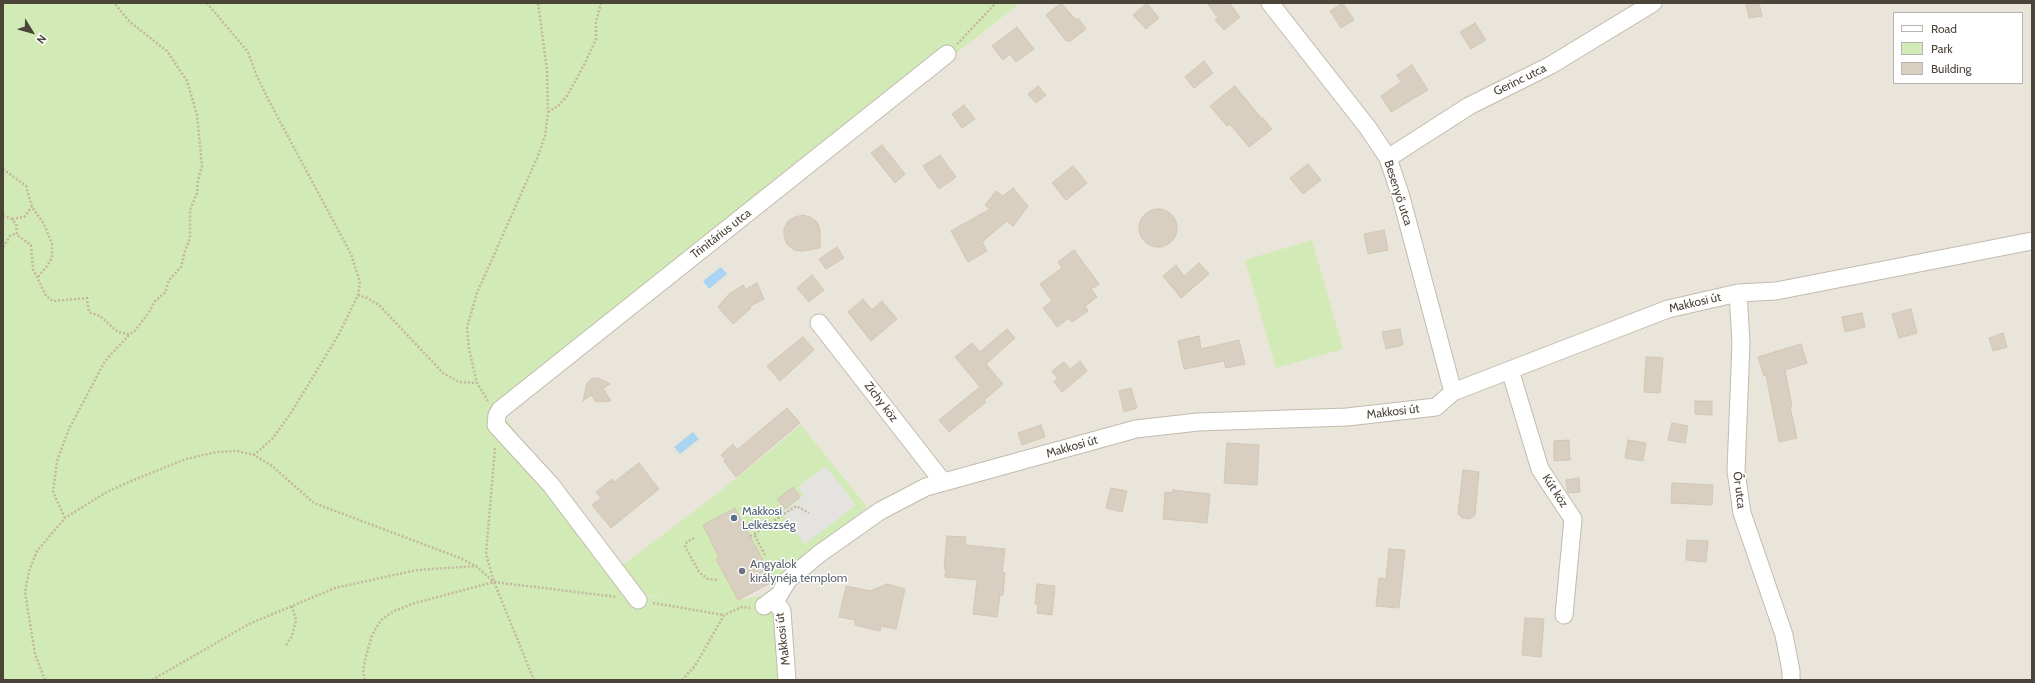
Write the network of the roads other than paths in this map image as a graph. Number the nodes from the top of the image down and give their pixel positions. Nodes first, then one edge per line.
1 (1270, 3) edge
2 (1653, 3) edge
3 (947, 54) road end
4 (1388, 158) junction
5 (2032, 241) edge
6 (1738, 293) junction
7 (819, 322) dead end
8 (1510, 370) junction
9 (1453, 392) junction
10 (943, 482) junction
11 (638, 600) road end
12 (1564, 615) dead end
13 (787, 680) edge
14 (1791, 680) edge

1 - 4 street, Besenyő utca
2 - 4 street, Gerinc utca
3 - 11 street, Trinitárius utca
4 - 9 street, Besenyő utca
5 - 6 street, Makkosi út
6 - 8 street, Makkosi út
6 - 14 street, Őr utca
7 - 10 street, Zichy köz
8 - 9 street, Makkosi út
8 - 12 street, Kút köz
9 - 10 street, Makkosi út
10 - 13 street, Makkosi út

